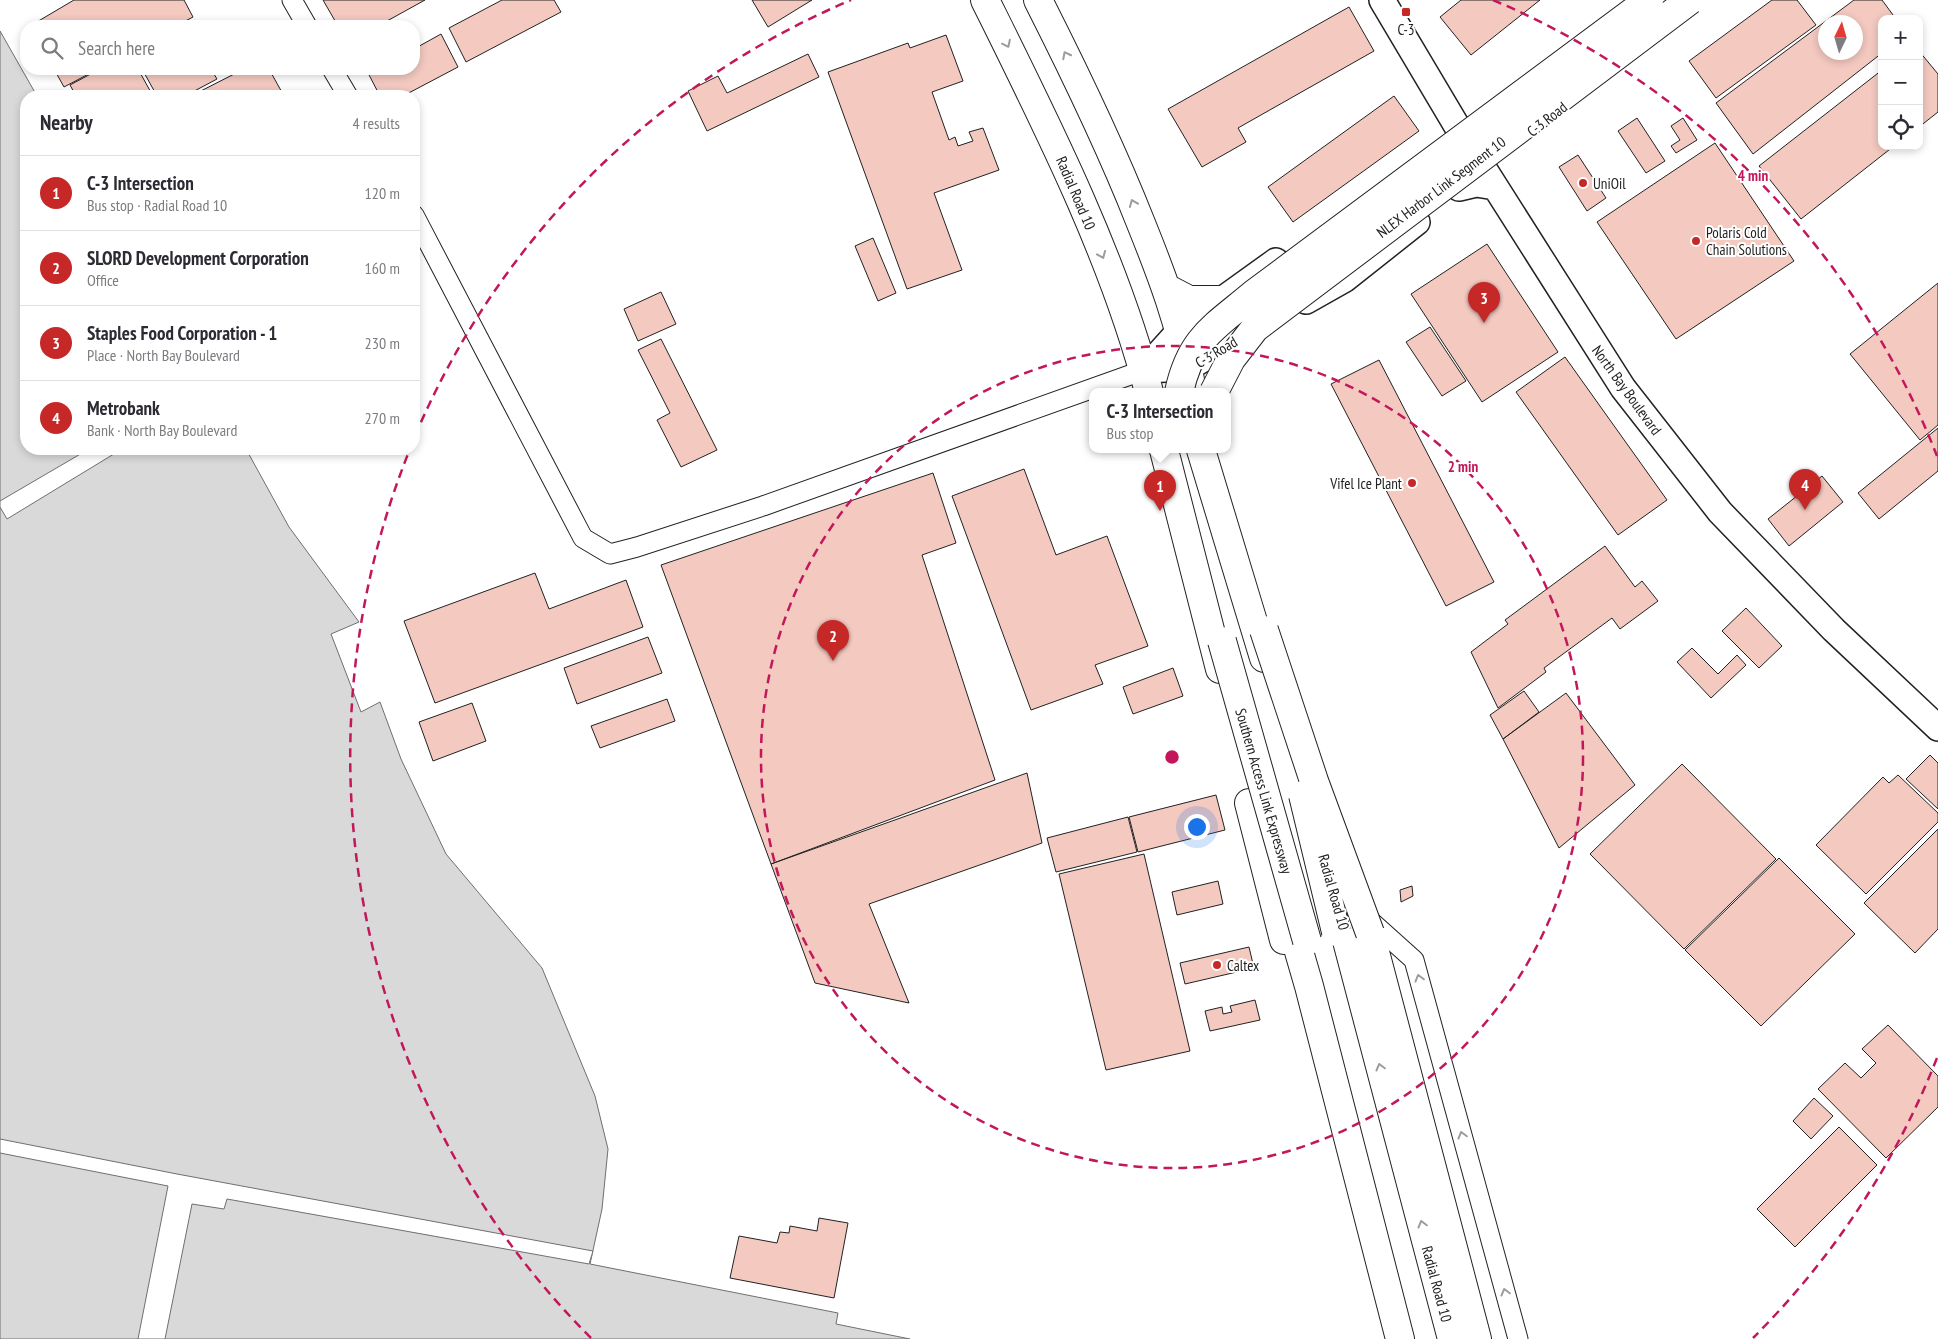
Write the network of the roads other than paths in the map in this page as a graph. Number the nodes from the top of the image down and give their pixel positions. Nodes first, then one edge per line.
1 (292, 0) edge
2 (985, 0) edge
3 (1038, 0) edge
4 (1382, 0) edge
5 (1630, 0) edge
6 (1649, 0) edge
7 (1690, 0) edge
8 (1701, 0) edge
9 (304, 20) edge
10 (336, 75) edge
11 (344, 90) edge
12 (1458, 128) junction
13 (1490, 178) junction
14 (420, 226) edge
15 (1166, 288) junction
16 (1222, 300) junction
17 (1180, 330) junction
18 (1231, 343) junction
19 (1146, 381) edge
20 (1186, 384) edge
21 (1125, 388) edge
22 (1209, 388) edge
23 (1216, 388) edge
24 (1089, 400) edge
25 (1165, 453) edge
26 (1178, 453) edge
27 (1202, 453) edge
28 (1210, 453) edge
29 (1264, 630) junction
30 (1222, 641) junction
31 (1938, 728) edge
32 (1333, 887) junction
33 (1284, 898) junction
34 (1336, 932) dead end
35 (1307, 941) dead end
36 (1386, 1339) edge
37 (1400, 1339) edge
38 (1452, 1339) edge
39 (1477, 1339) edge
40 (1518, 1339) edge

1 - 9 street
2 -> 19 highway, Radial Road 10
15 -> 3 highway
4 - 12 main road, North Bay Boulevard
5 - 12 main road
6 - 20 highway, NLEX Harbor Link Segment 10, bridge
7 - 23 highway, NLEX Harbor Link Segment 10, bridge
8 - 13 main road, C-3 Road
10 - 11 street
12 - 13 main road, North Bay Boulevard
12 - 16 main road
13 - 18 main road, C-3 Road
13 - 31 main road, North Bay Boulevard
14 - 24 street
15 - 16 highway
15 - 17 highway
16 - 17 main road
17 - 19 main road
17 - 20 highway
18 - 20 main road, C-3 Road
18 - 22 highway
19 - 20 main road, C-3 Road
19 - 21 street
25 - 33 highway
26 - 30 highway
27 - 32 highway, Radial Road 10
28 - 29 highway
29 - 34 highway, bridge
29 - 39 highway, bridge
30 - 35 highway, Southern Access Link Expressway, bridge
30 - 36 highway, bridge
32 - 33 highway
38 -> 32 highway, Radial Road 10
40 -> 32 street
33 - 37 highway

